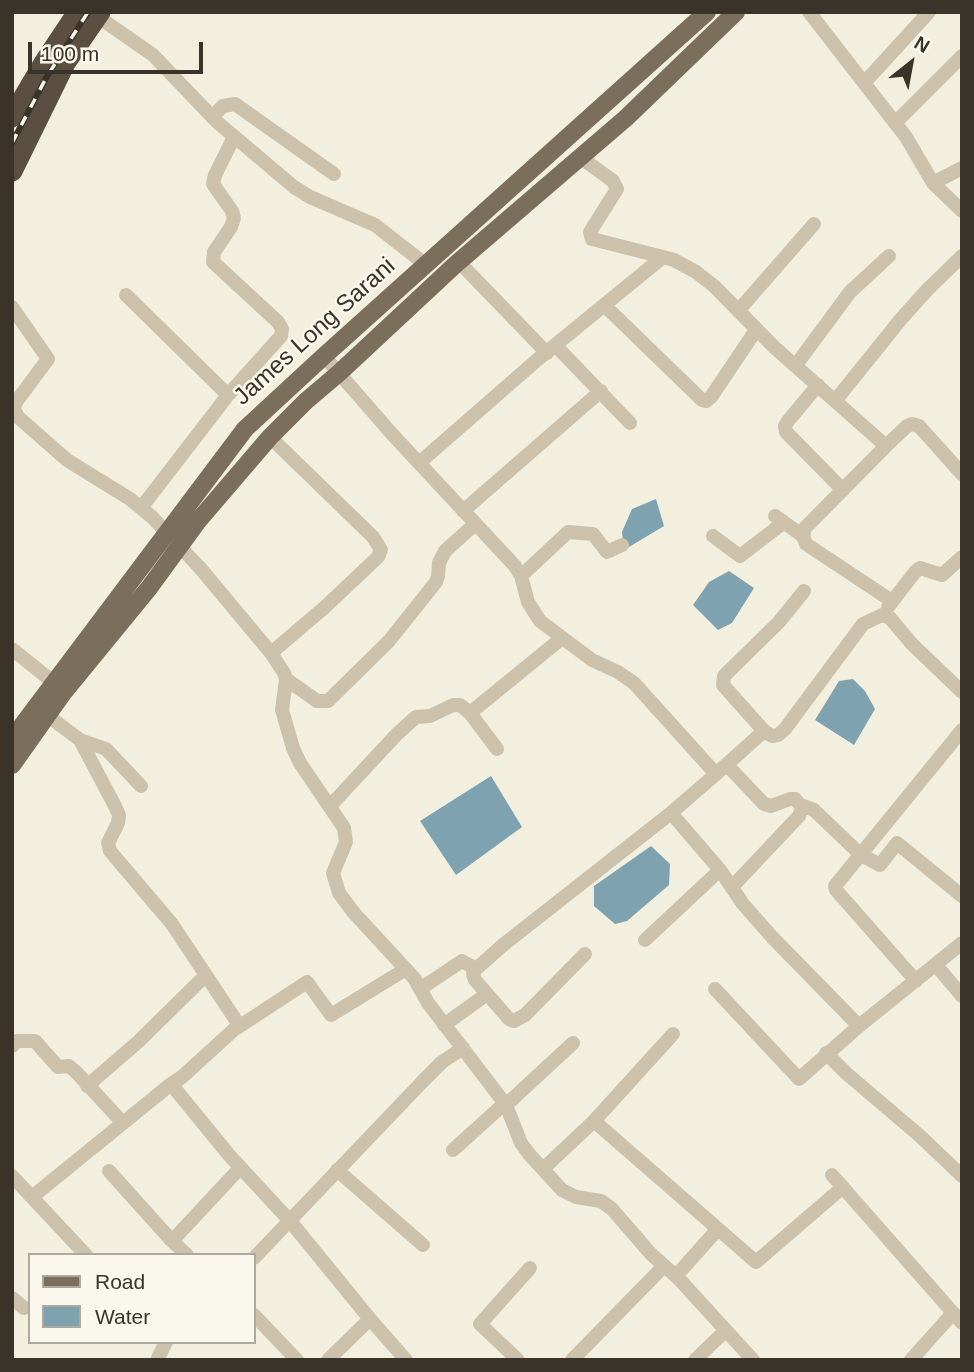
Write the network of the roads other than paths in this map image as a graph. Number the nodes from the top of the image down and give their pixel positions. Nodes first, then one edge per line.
1 (707, 12) edge
2 (736, 12) edge
3 (809, 12) edge
4 (929, 12) edge
5 (91, 14) edge
6 (962, 56) edge
7 (865, 82) junction
8 (12, 117) edge
9 (212, 117) junction
10 (895, 122) junction
11 (577, 129) junction
12 (234, 137) junction
13 (585, 153) junction
14 (962, 168) edge
15 (12, 171) edge
16 (334, 174) dead end
17 (933, 183) junction
18 (962, 211) edge
19 (814, 224) dead end
20 (889, 256) dead end
21 (962, 256) edge
22 (663, 257) junction
23 (459, 261) junction
24 (425, 264) junction
25 (126, 295) dead end
26 (604, 306) junction
27 (12, 307) edge
28 (738, 311) junction
29 (756, 330) junction
30 (552, 349) junction
31 (324, 355) junction
32 (796, 365) junction
33 (339, 373) junction
34 (818, 386) junction
35 (601, 391) junction
36 (228, 395) junction
37 (835, 401) junction
38 (630, 423) dead end
39 (270, 437) junction
40 (886, 446) junction
41 (419, 463) junction
42 (959, 466) edge
43 (843, 490) junction
44 (142, 508) junction
45 (463, 511) junction
46 (475, 524) junction
47 (165, 534) junction
48 (713, 536) dead end
49 (803, 537) junction
50 (622, 545) dead end
51 (179, 548) junction
52 (962, 557) edge
53 (521, 576) junction
54 (804, 592) dead end
55 (892, 601) junction
56 (882, 615) junction
57 (562, 638) junction
58 (12, 649) edge
59 (271, 653) junction
60 (286, 679) junction
61 (52, 682) junction
62 (962, 692) edge
63 (470, 713) junction
64 (47, 715) junction
65 (962, 730) edge
66 (764, 731) junction
67 (12, 738) edge
68 (80, 740) junction
69 (497, 749) dead end
70 (12, 765) edge
71 (721, 769) junction
72 (141, 786) dead end
73 (331, 805) junction
74 (801, 805) junction
75 (671, 813) junction
76 (861, 855) junction
77 (720, 870) junction
78 (733, 886) junction
79 (962, 897) edge
80 (645, 940) dead end
81 (962, 943) edge
82 (585, 954) dead end
83 (936, 965) junction
84 (406, 969) junction
85 (476, 969) junction
86 (205, 976) junction
87 (916, 981) junction
88 (420, 989) junction
89 (715, 989) dead end
90 (487, 993) junction
91 (962, 996) edge
92 (444, 1025) junction
93 (859, 1026) junction
94 (237, 1028) junction
95 (673, 1034) dead end
96 (573, 1044) dead end
97 (12, 1046) edge
98 (463, 1048) junction
99 (826, 1053) junction
100 (171, 1084) junction
101 (88, 1086) junction
102 (506, 1104) junction
103 (594, 1121) junction
104 (122, 1122) junction
105 (453, 1150) dead end
106 (240, 1168) junction
107 (543, 1169) junction
108 (337, 1170) junction
109 (109, 1171) dead end
110 (832, 1175) dead end
111 (962, 1176) edge
112 (16, 1181) edge
113 (843, 1187) junction
114 (32, 1197) junction
115 (290, 1221) junction
116 (717, 1230) junction
117 (172, 1241) junction
118 (423, 1245) dead end
119 (84, 1253) edge
120 (185, 1253) edge
121 (256, 1256) edge
122 (664, 1266) junction
123 (530, 1268) dead end
124 (676, 1276) junction
125 (256, 1317) edge
126 (957, 1318) edge
127 (370, 1319) junction
128 (725, 1331) junction
129 (165, 1344) edge
130 (159, 1360) edge
131 (297, 1360) edge
132 (328, 1360) edge
133 (406, 1360) edge
134 (518, 1360) edge
135 (572, 1360) edge
136 (695, 1360) edge
137 (753, 1360) edge
138 (911, 1360) edge

1 - 11 main road, James Long Sarani
2 - 13 main road
3 - 7 street
4 - 7 street
5 - 8 highway
5 - 9 street
5 - 15 highway
6 - 10 street
7 - 10 street
9 - 12 street
9 - 16 street
10 - 17 street
11 - 13 main road
11 - 24 main road, James Long Sarani
12 - 24 street
12 - 36 street
13 - 22 street
13 - 23 main road
14 - 17 street
17 - 18 street
19 - 28 street
20 - 32 street
21 - 37 street
22 - 26 street
22 - 28 street
23 - 30 street
23 - 33 main road
24 - 31 main road, James Long Sarani
25 - 36 street
26 - 29 street
26 - 30 street
27 - 44 street
28 - 29 street
29 - 32 street
30 - 35 street
30 - 41 street
31 - 33 street
31 - 47 main road, James Long Sarani
32 - 34 street
33 - 39 main road
33 - 41 street
34 - 37 street
34 - 43 street
35 - 38 street
35 - 45 street
36 - 44 street
37 - 40 street
39 - 51 main road
39 - 59 street
40 - 42 street
40 - 43 street
41 - 45 street
43 - 49 street
44 - 47 street
45 - 46 street
46 - 53 street
46 - 60 street
47 - 51 street
47 - 61 main road, James Long Sarani
48 - 49 street
49 - 55 street
50 - 53 street
51 - 59 street
51 - 64 main road
52 - 55 street
53 - 57 street
54 - 66 street
55 - 56 street
56 - 62 street
56 - 66 street
57 - 63 street
57 - 71 street
58 - 61 street
59 - 60 street
60 - 73 street
61 - 67 main road, James Long Sarani
63 - 69 street
63 - 73 street
64 - 68 street
64 - 70 main road
65 - 76 street
66 - 71 street
68 - 72 street
68 - 86 street
71 - 74 street
71 - 75 street
73 - 84 street
74 - 76 street
74 - 78 street
75 - 77 street
75 - 85 street
76 - 79 street
76 - 87 street
77 - 78 street
77 - 80 street
78 - 93 street
81 - 83 street
82 - 90 street
83 - 87 street
83 - 91 street
84 - 88 street
84 - 94 street
85 - 88 street
85 - 90 street
86 - 94 street
86 - 101 street
87 - 93 street
88 - 92 street
89 - 99 street
90 - 92 street
92 - 98 street
93 - 99 street
94 - 100 street
95 - 103 street
96 - 102 street
97 - 101 street
98 - 102 street
98 - 108 street
99 - 111 street
100 - 104 street
100 - 106 street
101 - 104 street
102 - 105 street
102 - 107 street
103 - 107 street
103 - 116 street
104 - 114 street
106 - 115 street
106 - 117 street
107 - 122 street
108 - 115 street
108 - 118 street
109 - 117 street
110 - 113 street
112 - 114 street
113 - 116 street
113 - 126 street
114 - 119 street
115 - 121 street
115 - 127 street
116 - 124 street
117 - 120 street
122 - 124 street
122 - 135 street
123 - 134 street
124 - 128 street
125 - 131 street
126 - 138 street
127 - 132 street
127 - 133 street
128 - 136 street
128 - 137 street
129 - 130 street

